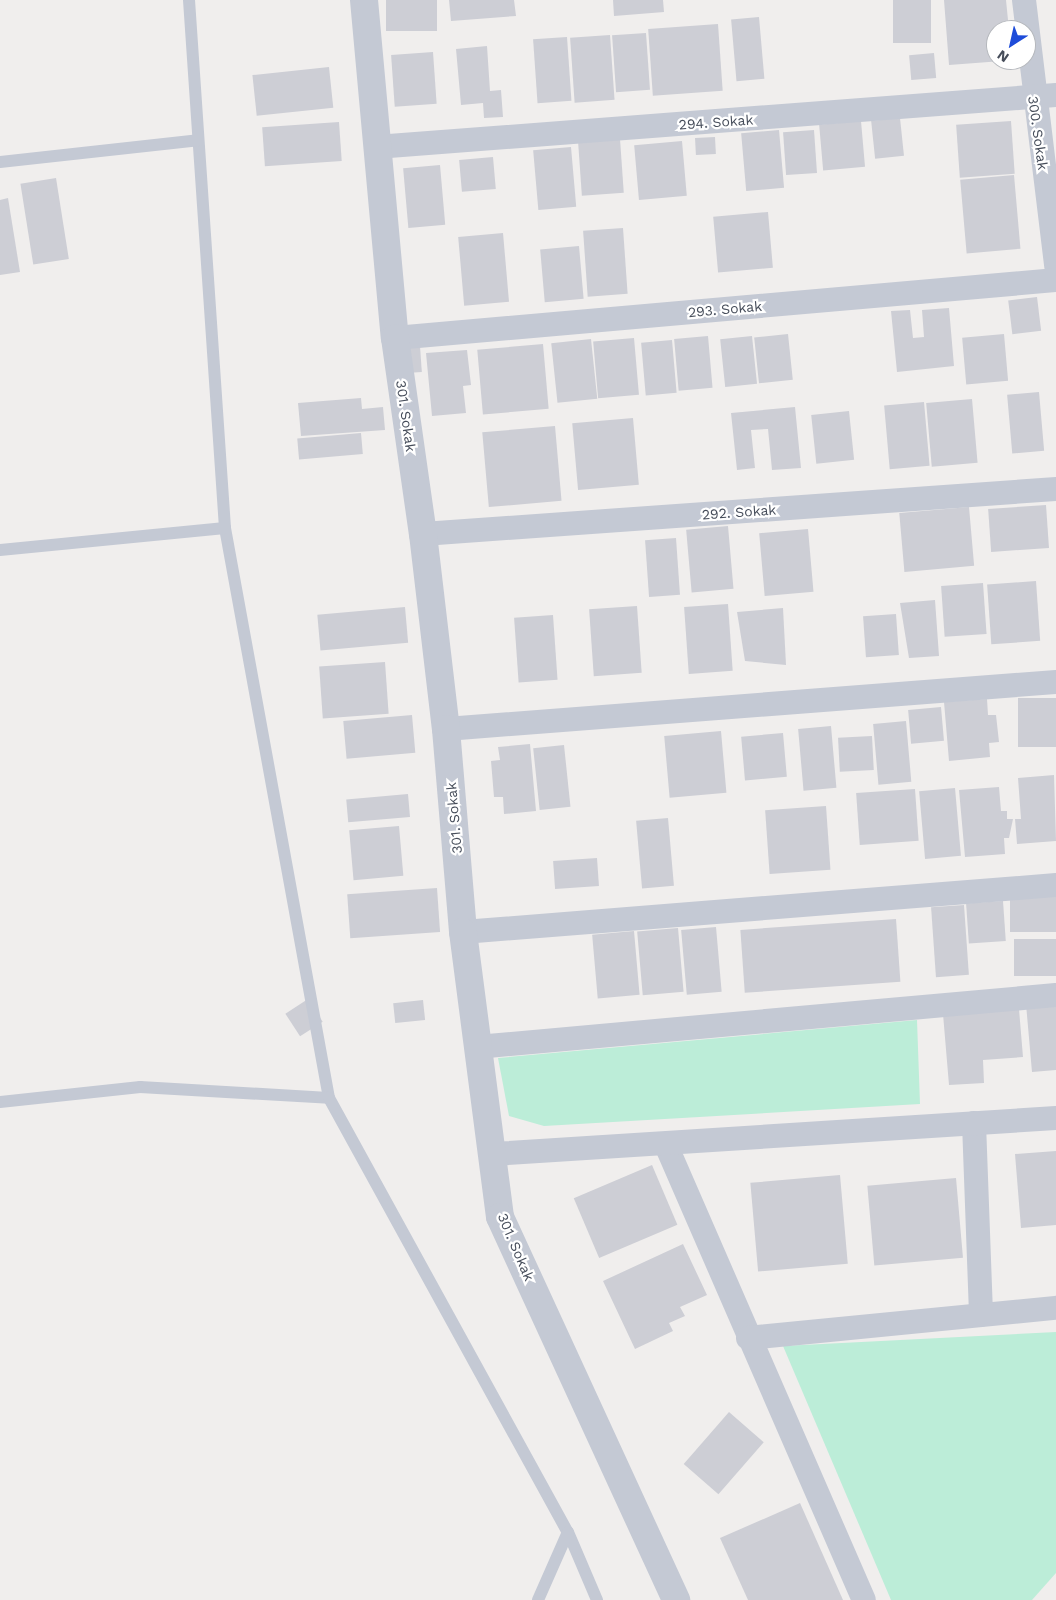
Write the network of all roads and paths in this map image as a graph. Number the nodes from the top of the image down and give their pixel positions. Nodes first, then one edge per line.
1 (189, 0) edge
2 (364, 0) edge
3 (1024, 0) edge
4 (1056, 95) edge
5 (1032, 97) junction
6 (198, 140) junction
7 (376, 146) junction
8 (0, 162) edge
9 (1056, 266) edge
10 (1056, 280) edge
11 (395, 338) junction
12 (1056, 489) edge
13 (224, 528) junction
14 (423, 534) junction
15 (0, 550) edge
16 (1056, 682) edge
17 (446, 729) junction
18 (1056, 885) edge
19 (463, 932) junction
20 (1056, 995) edge
21 (477, 1047) junction
22 (330, 1098) junction
23 (0, 1102) edge
24 (1056, 1118) edge
25 (974, 1123) junction
26 (666, 1145) junction
27 (493, 1154) junction
28 (1056, 1308) edge
29 (981, 1315) junction
30 (748, 1338) junction
31 (568, 1532) junction
32 (538, 1600) edge
33 (597, 1600) edge
34 (676, 1600) edge
35 (864, 1600) edge

1 - 6 lane
2 - 7 street, 301. Sokak
3 - 5 street, 300. Sokak
4 - 5 street, 294. Sokak
5 - 7 street, 294. Sokak
5 - 9 street, 300. Sokak
6 - 8 lane
6 - 13 lane
7 - 11 street, 301. Sokak
10 - 11 street, 293. Sokak
11 - 14 street, 301. Sokak
12 - 14 street, 292. Sokak
13 - 15 lane
13 - 22 lane
14 - 17 street, 301. Sokak
16 - 17 street
17 - 19 street, 301. Sokak
18 - 19 street
19 - 21 street, 301. Sokak
20 - 21 street
21 - 27 street, 301. Sokak
22 - 23 lane
22 - 31 lane
24 - 25 street
25 - 26 street
25 - 29 street
26 - 27 street
26 - 30 street
27 - 34 street, 301. Sokak
28 - 29 street
29 - 30 street
30 - 35 street
31 - 32 lane
31 - 33 lane

